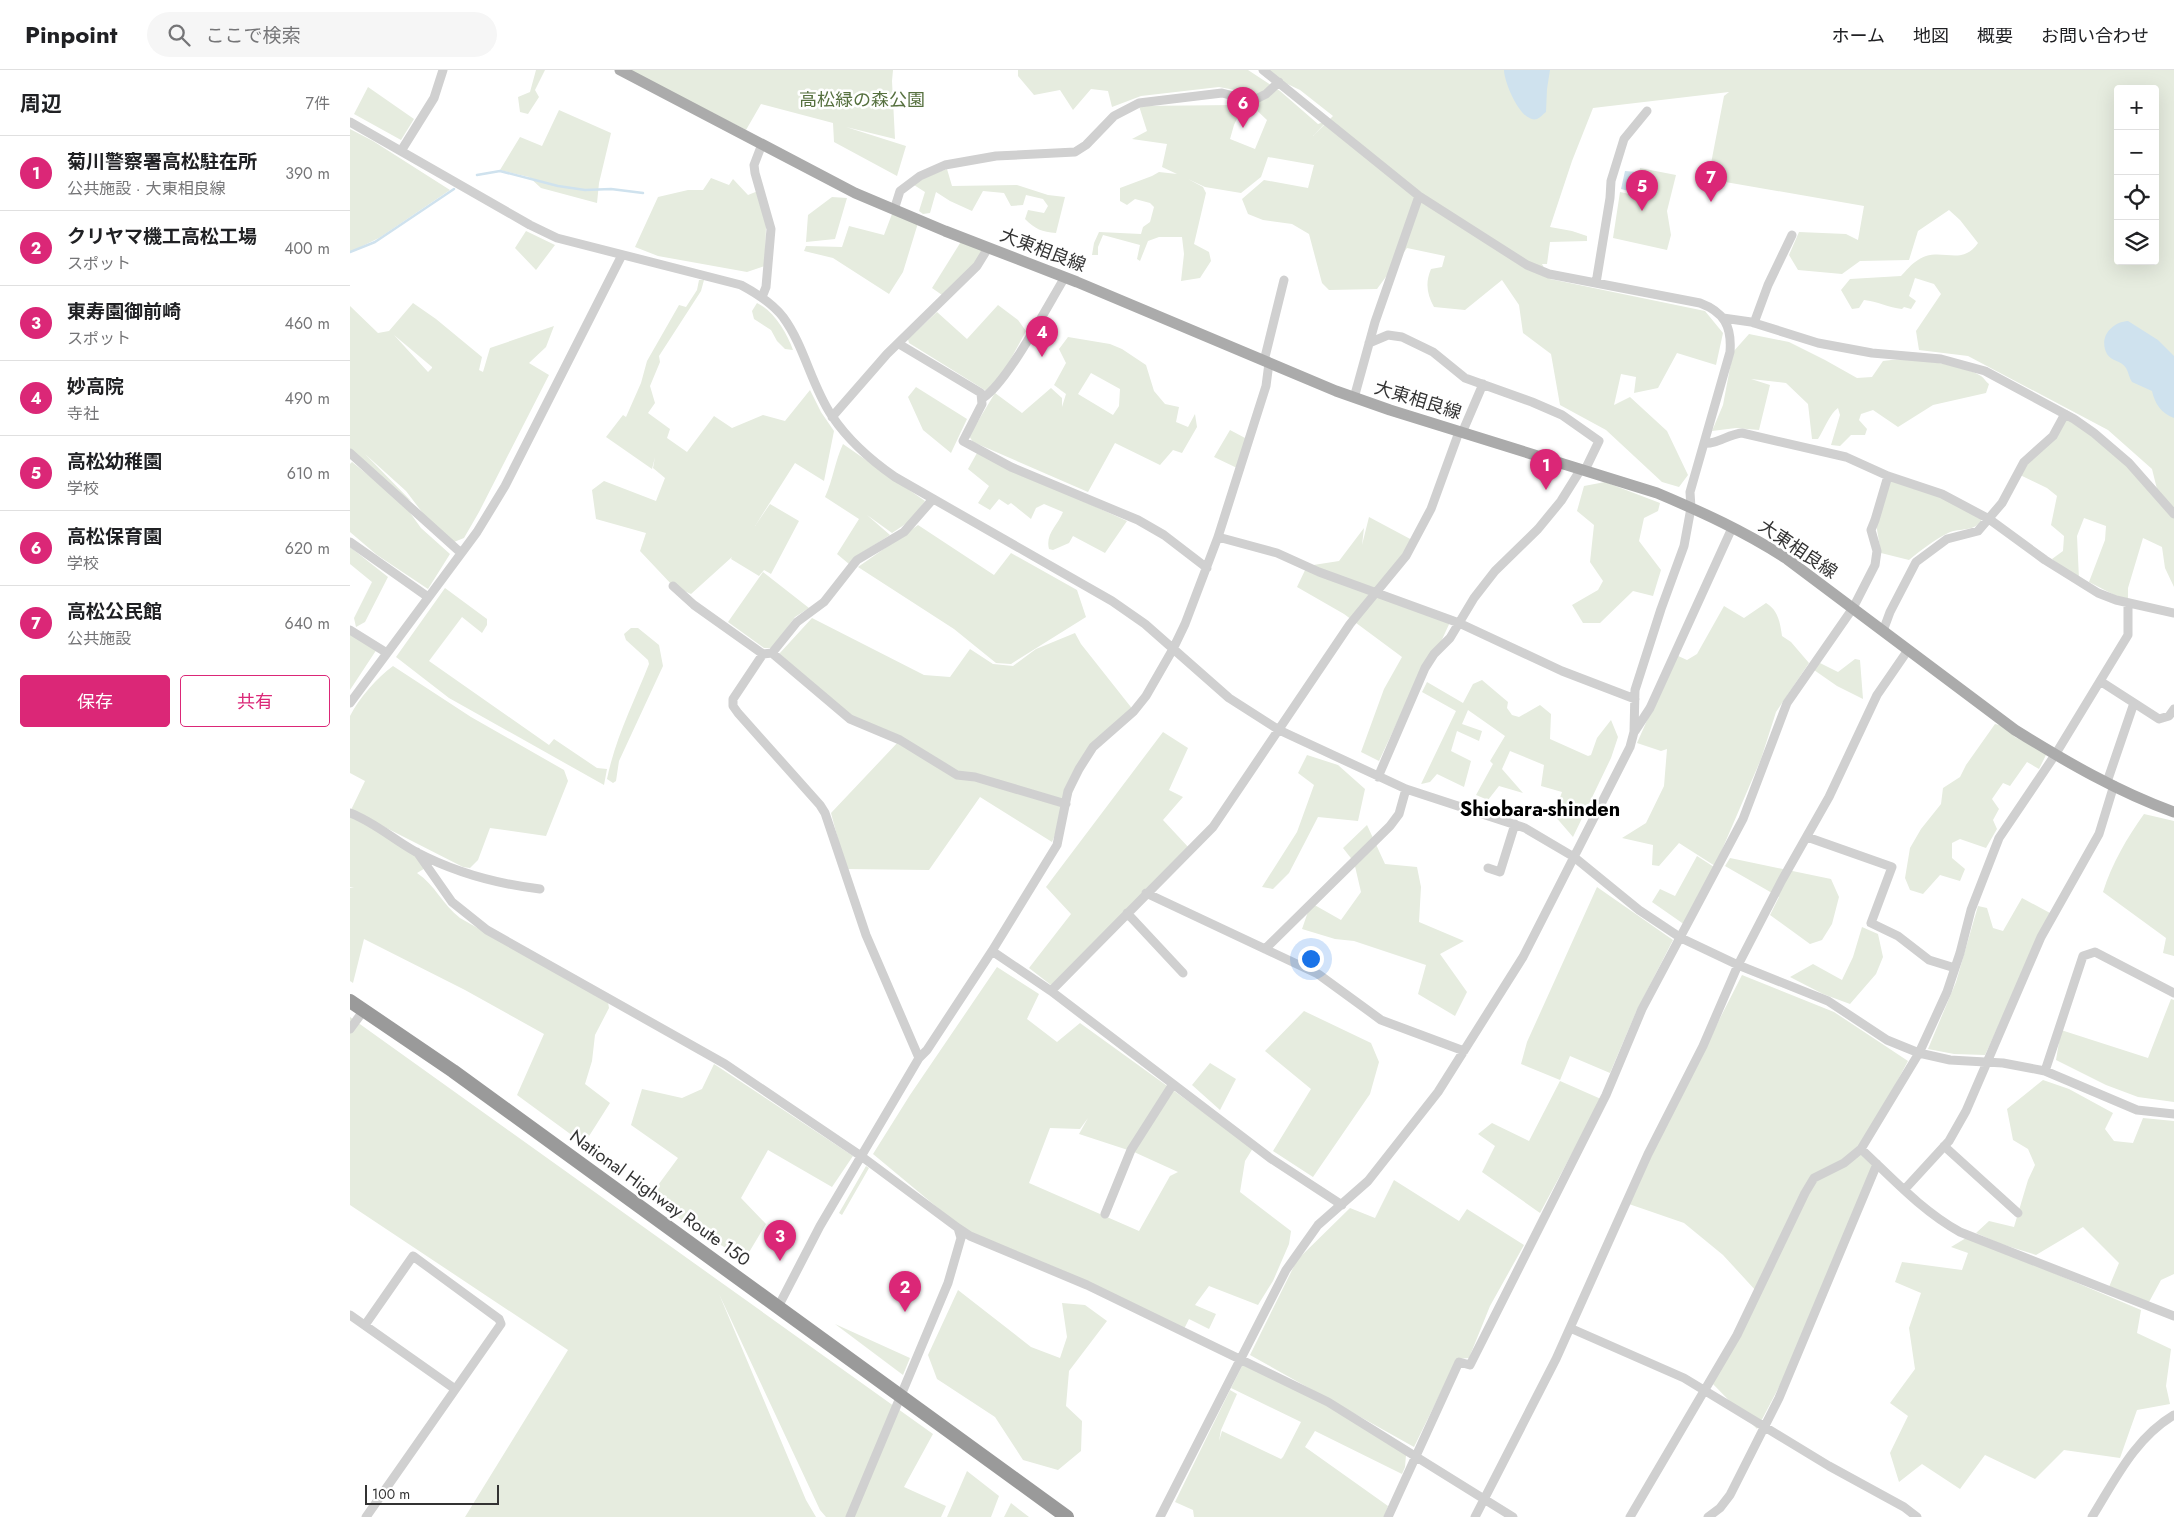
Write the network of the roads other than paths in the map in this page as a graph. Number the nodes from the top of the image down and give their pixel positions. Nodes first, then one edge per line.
1 (443, 70) edge
2 (620, 70) edge
3 (1263, 70) edge
4 (1279, 82) junction
5 (1647, 111) dead end
6 (350, 122) edge
7 (762, 144) junction
8 (401, 151) junction
9 (1419, 196) junction
10 (894, 210) junction
11 (1792, 236) dead end
12 (988, 248) junction
13 (622, 255) junction
14 (1065, 277) junction
15 (1284, 280) dead end
16 (1596, 283) junction
17 (762, 297) junction
18 (1723, 318) junction
19 (1754, 323) junction
20 (1370, 343) junction
21 (899, 344) junction
22 (1266, 362) junction
23 (1483, 384) junction
24 (983, 398) junction
25 (1354, 398) junction
26 (2065, 414) junction
27 (832, 417) junction
28 (1461, 432) junction
29 (1704, 443) junction
30 (350, 453) edge
31 (1583, 469) junction
32 (1888, 476) junction
33 (932, 499) junction
34 (1691, 508) junction
35 (2174, 514) edge
36 (1989, 519) junction
37 (1732, 528) junction
38 (1218, 537) junction
39 (350, 542) edge
40 (461, 553) junction
41 (1207, 568) junction
42 (673, 586) dead end
43 (1376, 593) junction
44 (428, 597) junction
45 (2128, 604) junction
46 (1853, 608) junction
47 (2174, 614) edge
48 (1459, 623) junction
49 (350, 630) edge
50 (1883, 631) junction
51 (1173, 649) junction
52 (1908, 650) junction
53 (387, 653) junction
54 (768, 654) junction
55 (2100, 681) junction
56 (1635, 699) junction
57 (350, 703) edge
58 (2134, 703) junction
59 (2174, 709) edge
60 (1279, 730) junction
61 (1634, 732) junction
62 (2055, 754) junction
63 (1378, 777) junction
64 (2111, 783) junction
65 (1406, 788) junction
66 (1066, 804) junction
67 (2174, 812) edge
68 (350, 814) edge
69 (1514, 824) junction
70 (1808, 836) junction
71 (417, 852) junction
72 (1574, 857) junction
73 (1488, 868) dead end
74 (540, 889) dead end
75 (1146, 893) junction
76 (1127, 913) junction
77 (1681, 938) junction
78 (1265, 949) junction
79 (992, 951) junction
80 (1738, 966) junction
81 (1955, 968) junction
82 (1183, 973) dead end
83 (1051, 990) junction
84 (2174, 993) edge
85 (350, 1001) edge
86 (364, 1010) junction
87 (350, 1029) edge
88 (1464, 1051) junction
89 (1919, 1053) junction
90 (919, 1058) junction
91 (1986, 1062) junction
92 (2045, 1071) junction
93 (1173, 1084) junction
94 (2174, 1114) edge
95 (1944, 1146) junction
96 (1861, 1149) junction
97 (861, 1156) junction
98 (1877, 1164) junction
99 (1904, 1190) junction
100 (1342, 1205) junction
101 (2018, 1213) dead end
102 (1105, 1214) dead end
103 (958, 1228) junction
104 (778, 1307) junction
105 (350, 1315) edge
106 (2174, 1316) edge
107 (365, 1325) junction
108 (1570, 1328) junction
109 (1242, 1358) junction
110 (455, 1389) junction
111 (1704, 1391) junction
112 (900, 1396) junction
113 (2174, 1415) edge
114 (1765, 1427) junction
115 (1416, 1455) junction
116 (1484, 1499) junction
117 (366, 1517) edge
118 (850, 1517) edge
119 (1067, 1517) edge
120 (1160, 1517) edge
121 (1388, 1517) edge
122 (1475, 1517) edge
123 (1513, 1517) edge
124 (1630, 1517) edge
125 (1708, 1517) edge
126 (1917, 1517) edge
127 (2092, 1517) edge

1 - 8 street
2 - 7 main road, 大東相良線
3 - 4 street
4 - 9 street
4 - 10 street
5 - 16 street
6 - 8 street
7 - 10 main road, 大東相良線
7 - 17 street
8 - 13 street
9 - 16 street
9 - 20 street
10 - 12 main road, 大東相良線
11 - 19 street
12 - 14 main road, 大東相良線
12 - 21 street
13 - 17 street
13 - 40 street
14 - 22 main road, 大東相良線
14 - 24 street
15 - 22 street
16 - 18 street
17 - 27 street
18 - 19 street
18 - 29 street
19 - 26 street
20 - 23 street
20 - 25 street
21 - 24 street
21 - 27 street
22 - 25 main road, 大東相良線
22 - 38 street
23 - 28 street
23 - 31 street
24 - 41 street
25 - 28 main road, 大東相良線
26 - 35 street
26 - 36 street
27 - 33 street
28 - 31 main road, 大東相良線
28 - 43 street
29 - 32 street
29 - 34 street
30 - 40 street
31 - 34 main road, 大東相良線
31 - 48 street
32 - 36 street
32 - 46 street
33 - 51 street
33 - 54 street
34 - 37 main road, 大東相良線
34 - 56 street
36 - 45 street
36 - 50 street
37 - 46 main road, 大東相良線
37 - 61 street
38 - 41 street
38 - 43 street
39 - 44 street
40 - 44 street
41 - 51 street
42 - 54 street
43 - 48 street
43 - 60 street
44 - 53 street
45 - 47 street
45 - 55 street
46 - 50 main road, 大東相良線
46 - 77 street
48 - 56 street
48 - 63 street
49 - 53 street
50 - 52 main road, 大東相良線
51 - 60 street
51 - 66 street
52 - 62 main road, 大東相良線
52 - 70 street
53 - 57 street
54 - 66 street
54 - 90 street
55 - 58 street
55 - 62 street
56 - 61 street
58 - 59 street
58 - 64 street
60 - 63 street
60 - 75 street
61 - 72 street
62 - 64 main road, 大東相良線
62 - 81 street
63 - 65 street
64 - 67 main road, 大東相良線
64 - 91 street
65 - 69 street
65 - 78 street
66 - 79 street
68 - 71 street
69 - 72 street
69 - 73 street
70 - 80 street
70 - 81 street
71 - 74 street
71 - 97 street
72 - 77 street
72 - 88 street
75 - 76 street
75 - 78 street
76 - 82 street
76 - 83 street
77 - 80 street
77 - 115 street
78 - 88 street
79 - 83 street
79 - 90 street
80 - 89 street
80 - 108 street
81 - 89 street
83 - 93 street
84 - 92 street
85 - 86 highway, National Highway Route 150
86 - 87 street
86 - 104 highway, National Highway Route 150
88 - 100 street
89 - 91 street
89 - 96 street
90 - 97 street
91 - 92 street
91 - 95 street
92 - 94 street
93 - 100 street
93 - 102 street
95 - 99 street
95 - 101 street
96 - 98 street
96 - 111 street
97 - 103 street
97 - 104 street
98 - 99 street
98 - 114 street
99 - 106 street
100 - 109 street
103 - 109 street
103 - 112 street
104 - 112 highway, National Highway Route 150
105 - 107 street
107 - 110 street
107 - 110 street
108 - 111 street
108 - 116 street
109 - 115 street
109 - 120 street
110 - 117 street
111 - 114 street
111 - 124 street
112 - 118 street
112 - 119 highway, National Highway Route 150
113 - 127 street
114 - 125 street
114 - 126 street
115 - 116 street
115 - 121 street
116 - 122 street
116 - 123 street

